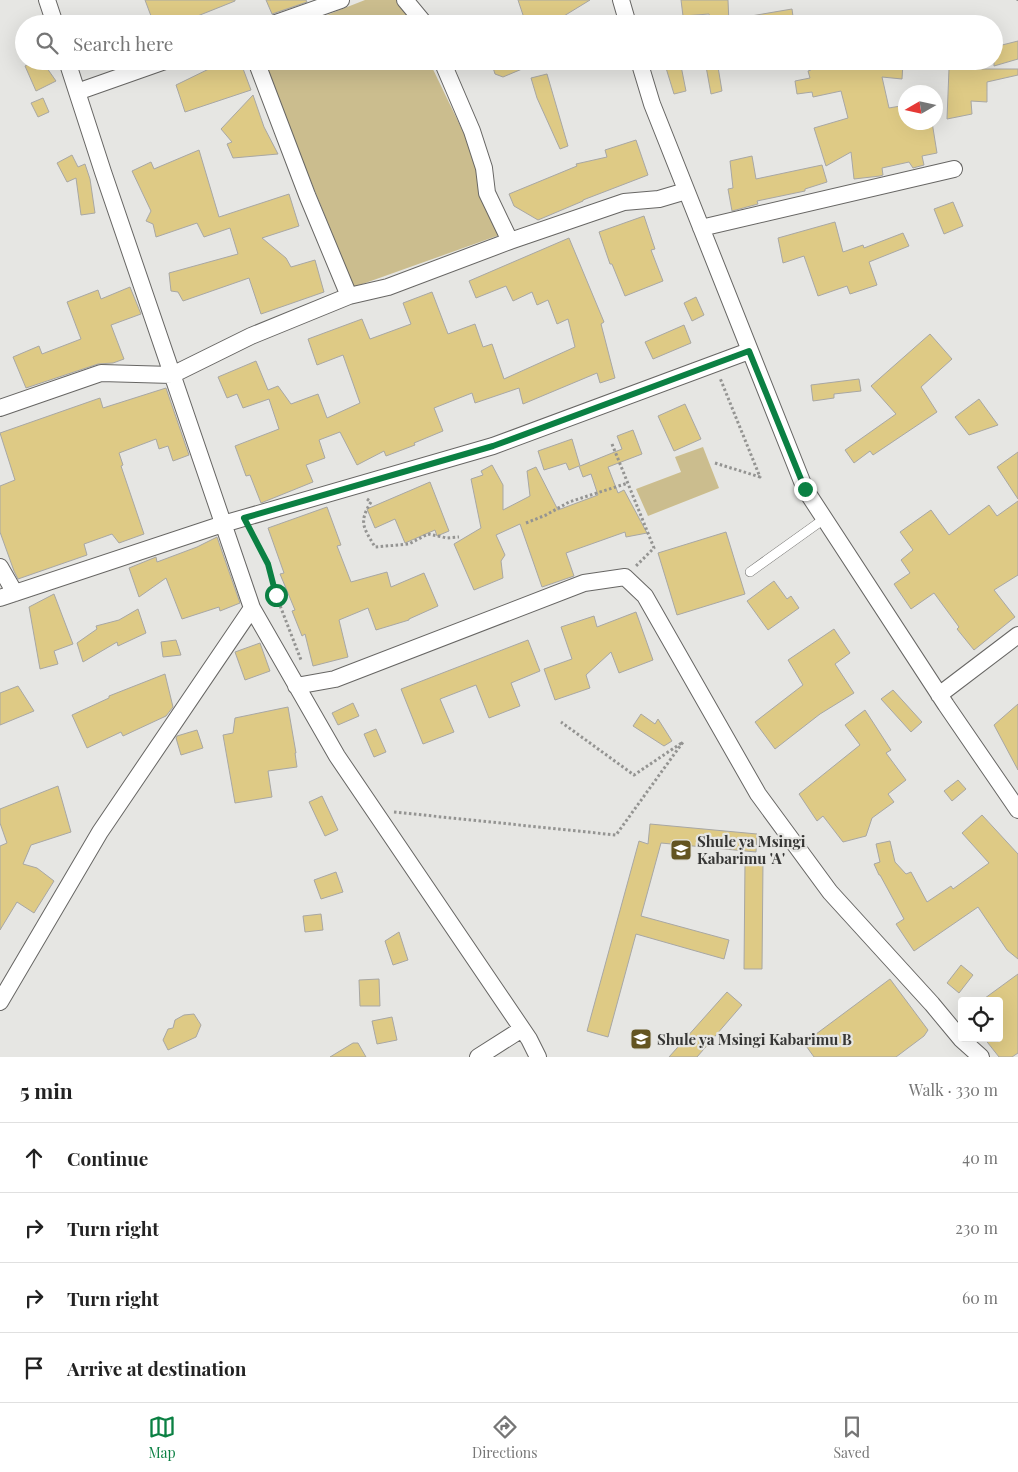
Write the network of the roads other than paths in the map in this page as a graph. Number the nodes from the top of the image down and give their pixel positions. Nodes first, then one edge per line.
1 (47, 0) edge
2 (341, 0) edge
3 (405, 0) edge
4 (621, 0) edge
5 (52, 15) edge
6 (298, 15) edge
7 (418, 15) edge
8 (625, 15) edge
9 (70, 70) edge
10 (139, 70) edge
11 (259, 70) edge
12 (446, 70) edge
13 (642, 70) edge
14 (77, 92) junction
15 (954, 169) dead end
16 (686, 191) junction
17 (701, 228) junction
18 (510, 241) junction
19 (349, 296) junction
20 (749, 351) junction
21 (172, 375) junction
22 (0, 408) edge
23 (824, 518) junction
24 (222, 524) junction
25 (0, 567) edge
26 (750, 572) dead end
27 (8, 596) edge
28 (252, 608) junction
29 (1018, 635) edge
30 (303, 684) junction
31 (939, 695) junction
32 (1018, 810) edge
33 (0, 1002) edge
34 (522, 1029) junction
35 (478, 1057) edge
36 (538, 1057) edge
37 (981, 1057) edge

1 - 5 street
2 - 6 street
3 - 7 street
4 - 8 street
9 - 14 street
10 - 14 street
11 - 19 street
12 - 18 street
13 - 16 street
14 - 21 street
15 - 17 street
16 - 17 street
16 - 18 street
17 - 20 street
18 - 19 street
19 - 21 street
20 - 23 street
20 - 24 street
21 - 22 street
21 - 24 street
23 - 26 lane
23 - 31 street
24 - 27 street
24 - 28 street
25 - 27 street
28 - 30 street
28 - 33 street
29 - 31 street
30 - 34 street
30 - 37 street
31 - 32 street
34 - 35 street
34 - 36 street

